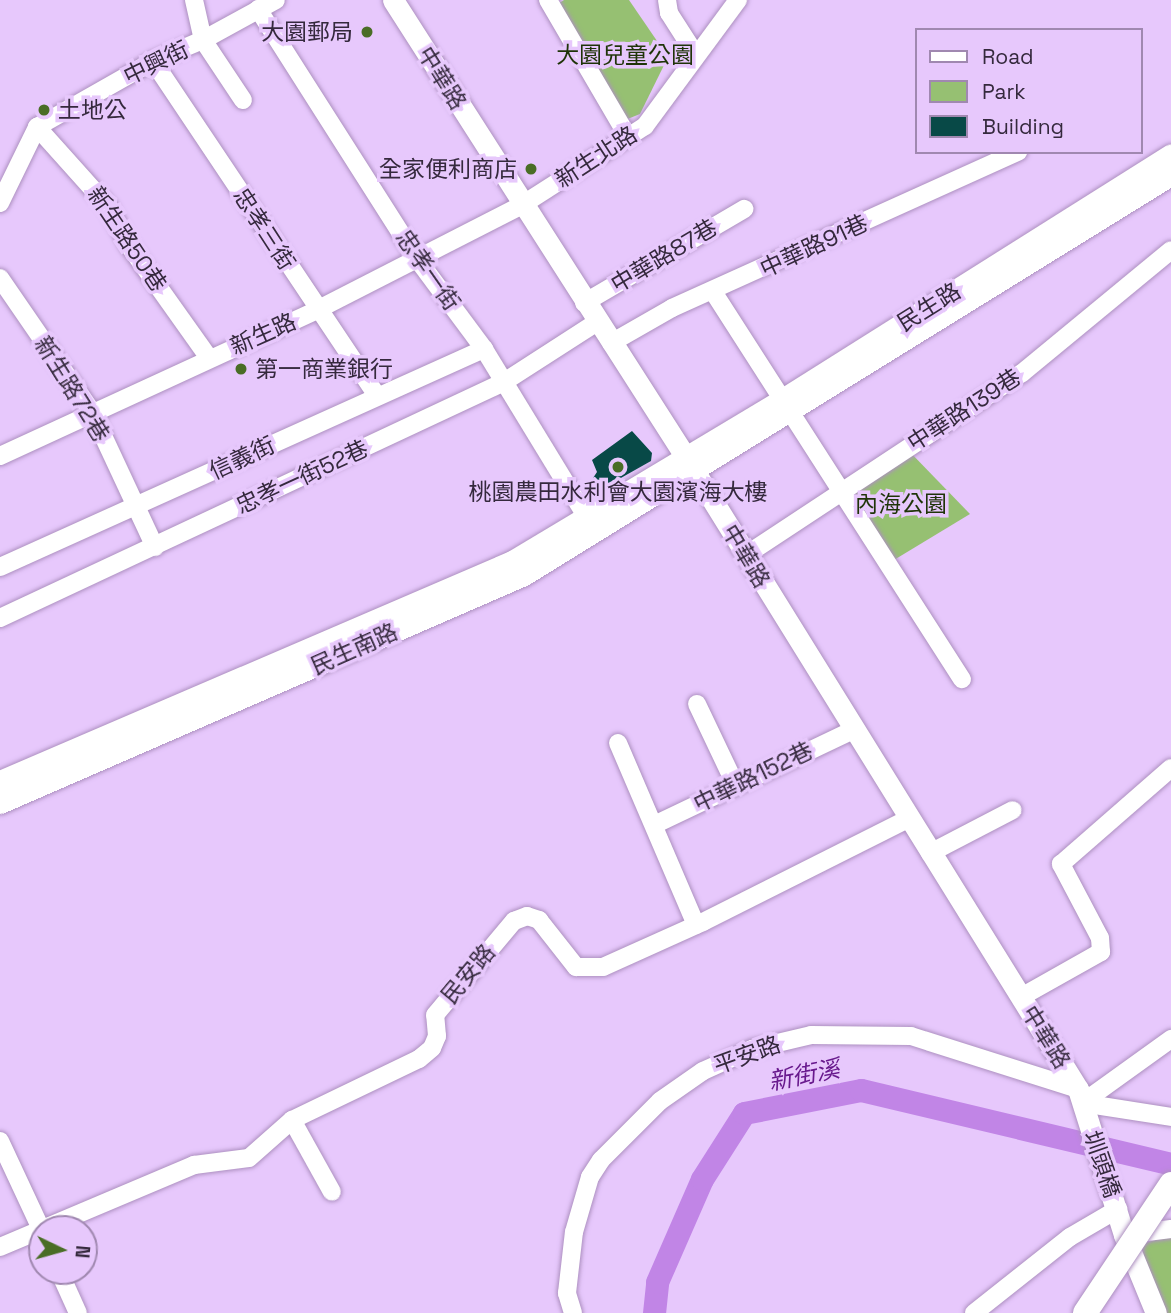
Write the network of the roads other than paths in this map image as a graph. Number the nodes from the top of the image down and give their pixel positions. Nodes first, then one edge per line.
1 (194, 0) edge
2 (276, 0) edge
3 (393, 0) edge
4 (548, 0) edge
5 (667, 0) edge
6 (738, 0) edge
7 (258, 9) junction
8 (203, 40) junction
9 (696, 55) junction
10 (153, 61) junction
11 (243, 100) dead end
12 (37, 127) junction
13 (628, 137) junction
14 (1014, 154) edge
15 (1171, 154) edge
16 (1171, 175) edge
17 (0, 203) edge
18 (522, 205) junction
19 (744, 209) dead end
20 (1171, 250) edge
21 (418, 260) junction
22 (0, 278) edge
23 (714, 293) junction
24 (584, 303) junction
25 (317, 310) junction
26 (597, 322) junction
27 (611, 343) junction
28 (484, 349) junction
29 (209, 358) junction
30 (504, 382) junction
31 (377, 396) junction
32 (789, 405) junction
33 (92, 412) junction
34 (0, 456) edge
35 (690, 464) junction
36 (843, 488) junction
37 (137, 504) junction
38 (590, 525) junction
39 (155, 547) junction
40 (746, 555) junction
41 (0, 566) edge
42 (0, 618) edge
43 (962, 680) dead end
44 (697, 704) dead end
45 (853, 730) junction
46 (618, 743) dead end
47 (1171, 768) edge
48 (0, 781) edge
49 (736, 786) junction
50 (0, 803) edge
51 (1013, 810) dead end
52 (910, 818) junction
53 (654, 825) junction
54 (930, 853) junction
55 (696, 925) junction
56 (1021, 997) junction
57 (1171, 1039) edge
58 (1082, 1103) junction
59 (1171, 1117) edge
60 (292, 1120) junction
61 (0, 1140) edge
62 (1171, 1184) edge
63 (332, 1192) dead end
64 (1118, 1209) junction
65 (34, 1215) edge
66 (77, 1215) edge
67 (1171, 1229) edge
68 (28, 1235) edge
69 (1124, 1235) junction
70 (0, 1247) edge
71 (65, 1285) edge
72 (78, 1313) edge
73 (573, 1313) edge
74 (974, 1313) edge
75 (1085, 1313) edge
76 (1156, 1313) edge

1 - 8 street
2 - 7 street, 中興街
3 - 18 main road, 中華路
4 - 13 street
5 - 9 street
6 - 9 street, 新生北路
7 - 8 street, 中興街
7 - 21 street, 忠孝一街
8 - 10 street, 中興街
8 - 11 street
9 - 13 street, 新生北路
10 - 12 street, 中興街
10 - 25 street, 忠孝三街
12 - 17 street
12 - 29 street, 新生路50巷
13 - 18 street, 新生北路
14 - 23 street, 中華路91巷
15 - 32 main road, 民生路
16 - 32 main road, 民生路
18 - 21 street, 新生路
18 - 24 main road, 中華路
19 - 24 street, 中華路87巷
20 - 36 street, 中華路139巷
21 - 25 street, 新生路
21 - 28 street, 忠孝一街
22 - 33 street, 新生路72巷
23 - 27 street, 中華路91巷
23 - 32 street
24 - 26 main road, 中華路
25 - 29 street, 新生路
25 - 31 street, 忠孝三街
26 - 27 main road, 中華路
26 - 30 street, 忠孝一街52巷
27 - 35 main road, 中華路
28 - 30 street, 忠孝一街
28 - 31 street, 信義街
29 - 33 street, 新生路
30 - 38 street, 忠孝一街
30 - 39 street, 忠孝一街52巷
31 - 37 street, 信義街
32 - 35 main road, 民生路
32 - 36 street
33 - 34 street, 新生路
33 - 37 street, 新生路72巷
35 - 38 main road, 民生南路
35 - 40 main road, 中華路
36 - 40 street, 中華路139巷
36 - 43 street
37 - 39 street, 新生路72巷
37 - 41 street, 信義街
38 - 48 main road, 民生南路
38 - 50 main road, 民生南路
39 - 42 street, 忠孝一街52巷
40 - 45 main road, 中華路
44 - 49 street
45 - 49 street, 中華路152巷
45 - 52 main road, 中華路
46 - 53 street
47 - 56 street
49 - 53 street, 中華路152巷
51 - 54 street
52 - 54 main road, 中華路
52 - 55 street, 民安路
53 - 55 street
54 - 56 main road, 中華路
55 - 60 street, 民安路
56 - 58 main road, 中華路
57 - 58 street
58 - 59 street, 平安路
58 - 64 main road, 圳頭橋
58 - 73 street, 平安路
60 - 63 street
60 - 66 street, 民安路
61 - 65 street
62 - 75 highway, bridge
64 - 69 main road
64 - 74 street
67 - 69 street
68 - 70 street, 民安路
69 - 76 main road
71 - 72 street

